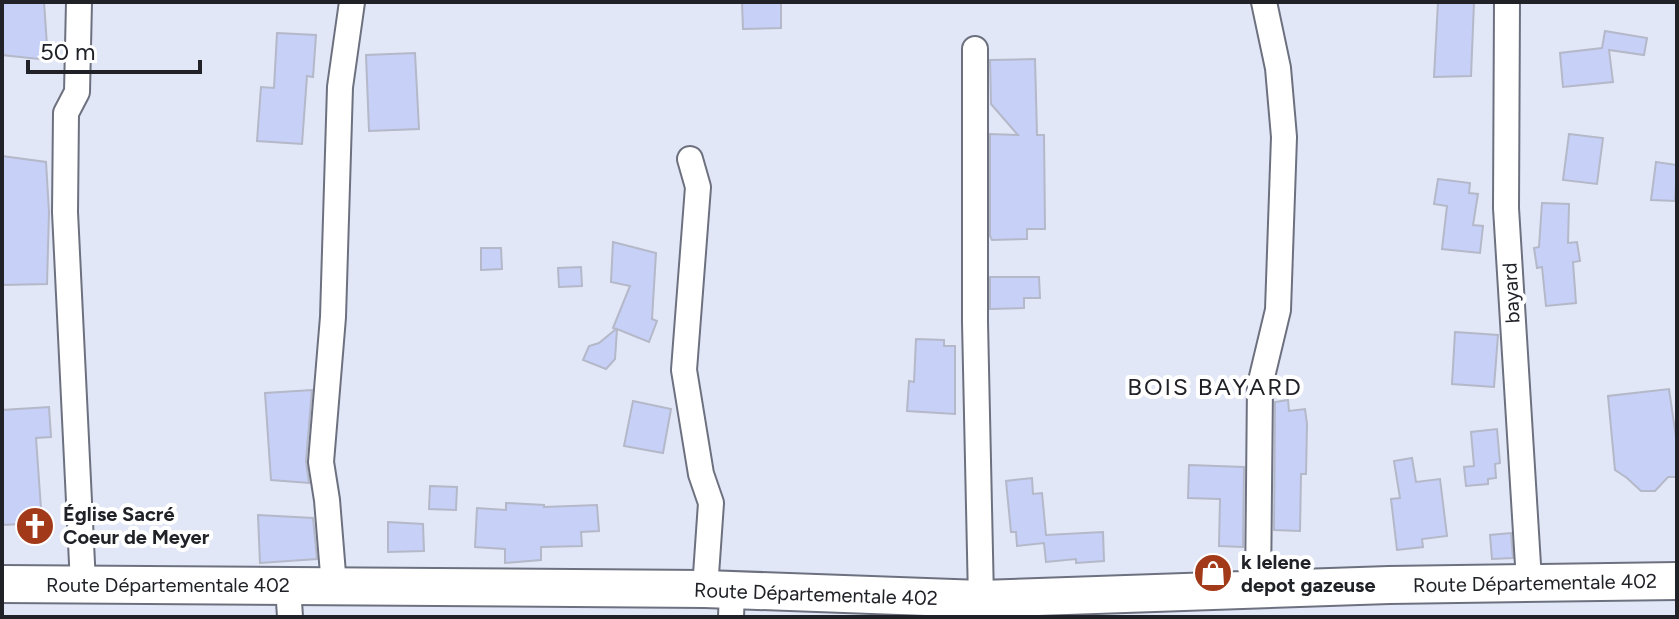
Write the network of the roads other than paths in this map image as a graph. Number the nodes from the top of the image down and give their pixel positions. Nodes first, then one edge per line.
1 (79, 2) edge
2 (352, 2) edge
3 (1264, 2) edge
4 (1507, 2) edge
5 (975, 49) dead end
6 (690, 159) dead end
7 (1677, 581) edge
8 (1532, 583) junction
9 (2, 584) edge
10 (83, 584) junction
11 (334, 586) junction
12 (1258, 591) junction
13 (723, 599) edge
14 (981, 599) junction
15 (289, 601) edge

1 - 10 street
2 - 11 street
3 - 12 street
4 - 8 street, bayard
5 - 14 street
6 - 13 street
7 - 8 main road, Route Départementale 402
8 - 12 main road, Route Départementale 402
9 - 10 main road, Route Départementale 402
10 - 15 main road, Route Départementale 402
11 - 13 main road, Route Départementale 402
11 - 15 main road, Route Départementale 402
12 - 14 main road, Route Départementale 402
13 - 14 main road, Route Départementale 402

